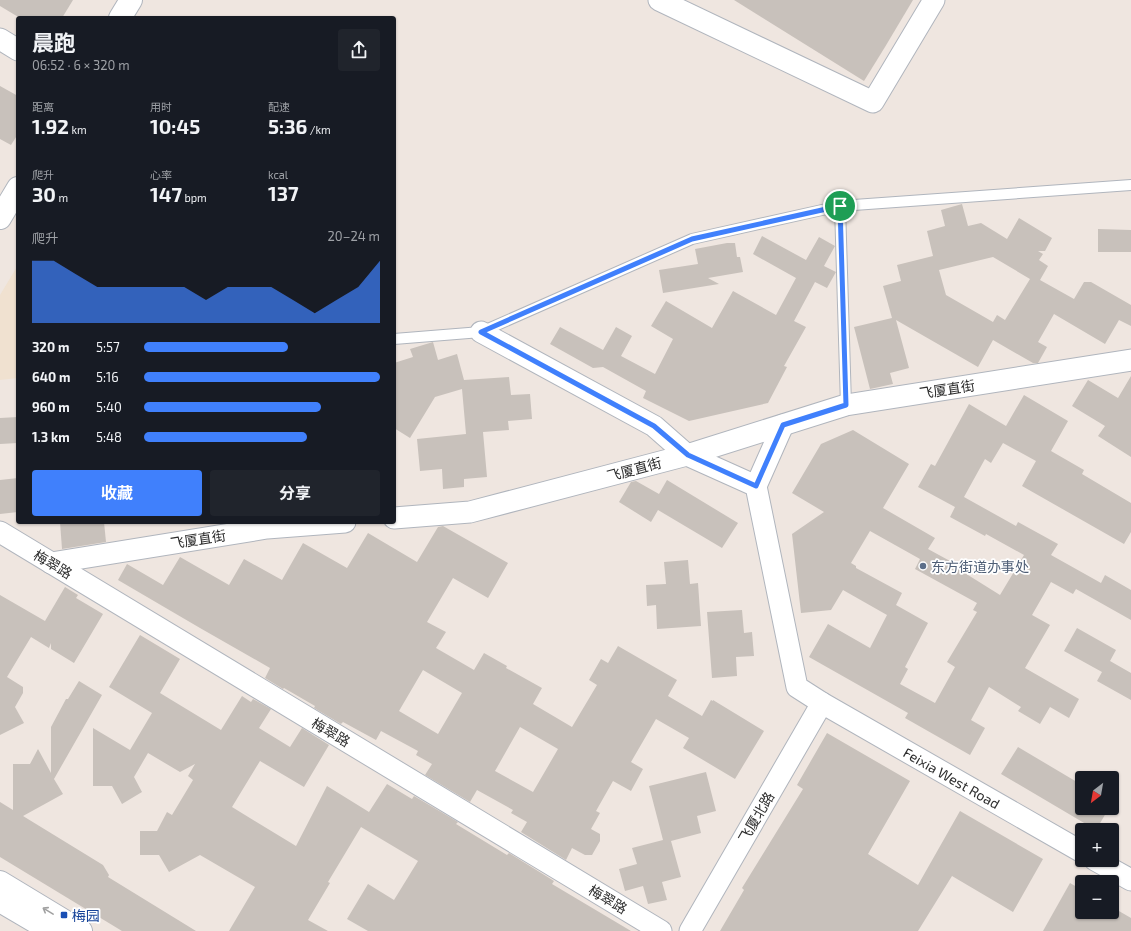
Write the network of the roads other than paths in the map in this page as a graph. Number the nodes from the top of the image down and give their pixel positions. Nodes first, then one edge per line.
1 (131, 0) edge
2 (659, 0) edge
3 (934, 0) edge
4 (121, 16) edge
5 (0, 38) edge
6 (16, 49) edge
7 (1131, 185) edge
8 (16, 191) edge
9 (840, 206) junction
10 (0, 218) edge
11 (481, 332) junction
12 (396, 339) edge
13 (1131, 360) edge
14 (846, 405) junction
15 (783, 425) junction
16 (688, 455) junction
17 (756, 486) junction
18 (396, 518) edge
19 (320, 524) edge
20 (0, 532) edge
21 (51, 563) junction
22 (822, 703) junction
23 (1075, 848) edge
24 (1108, 867) edge
25 (1131, 880) edge
26 (0, 882) edge
27 (0, 901) edge
28 (51, 931) edge
29 (82, 931) edge
30 (661, 931) edge
31 (690, 931) edge

1 - 4 street
2 - 3 street
5 - 6 street
7 - 9 lane
8 - 10 street
9 - 11 lane
9 - 14 lane
11 - 12 lane
11 - 16 street
13 - 14 street, 飞厦直街
14 - 15 street, 飞厦直街
15 - 16 street, 飞厦直街
15 - 17 street
16 - 17 street
16 - 18 street, 飞厦直街
17 - 22 street, Feixia West Road
19 - 21 street, 飞厦直街
20 - 21 street, 梅翠路
21 - 30 street, 梅翠路
22 - 23 street, Feixia West Road
22 - 31 street, 飞厦北路
24 - 25 street
29 -> 26 street
27 - 28 street

